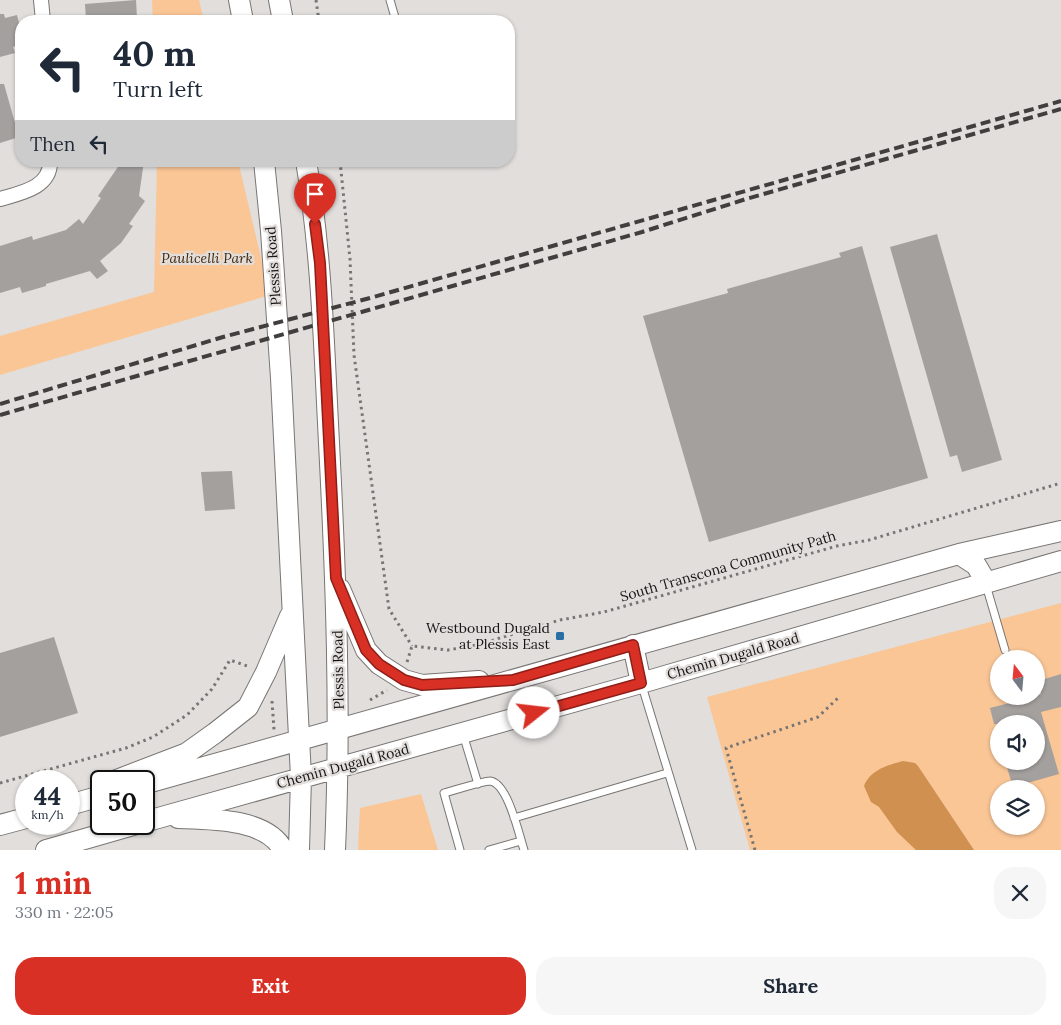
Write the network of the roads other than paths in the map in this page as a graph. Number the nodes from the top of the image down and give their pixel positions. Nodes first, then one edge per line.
1 (41, 0) edge
2 (239, 0) edge
3 (279, 0) edge
4 (390, 0) edge
5 (42, 15) edge
6 (242, 15) edge
7 (282, 15) edge
8 (394, 15) edge
9 (49, 167) edge
10 (265, 167) edge
11 (307, 167) edge
12 (0, 199) edge
13 (1061, 531) edge
14 (959, 554) junction
15 (1061, 561) edge
16 (336, 578) junction
17 (986, 582) junction
18 (292, 612) junction
19 (633, 645) junction
20 (1005, 650) dead end
21 (513, 680) junction
22 (641, 683) junction
23 (338, 730) junction
24 (463, 733) junction
25 (299, 741) junction
26 (338, 768) junction
27 (143, 770) edge
28 (668, 773) junction
29 (301, 777) junction
30 (155, 781) edge
31 (478, 784) junction
32 (514, 818) junction
33 (155, 819) edge
34 (155, 820) edge
35 (15, 821) edge
36 (0, 826) edge
37 (98, 835) edge
38 (521, 841) junction
39 (46, 850) edge
40 (283, 850) edge
41 (299, 850) edge
42 (335, 850) edge
43 (460, 850) edge
44 (490, 850) edge
45 (524, 850) edge
46 (692, 850) edge

1 - 5 street
2 - 6 main road
3 - 7 main road
4 - 8 lane
9 - 12 street
10 - 18 main road, Plessis Road
11 - 16 main road, Plessis Road
13 - 14 main road
14 - 17 main road
14 - 19 main road
15 - 17 main road, Chemin Dugald Road
16 - 21 main road
16 - 23 main road, Plessis Road
17 - 20 lane
17 - 22 main road, Chemin Dugald Road
18 - 25 main road, Plessis Road
18 - 27 main road
19 - 21 main road
19 - 22 main road
21 - 23 main road
22 - 24 main road, Chemin Dugald Road
22 - 28 lane
23 - 25 main road
23 - 26 main road, Plessis Road
24 - 26 main road, Chemin Dugald Road
24 - 31 lane
25 - 29 main road, Plessis Road
25 - 30 main road
26 - 29 main road, Chemin Dugald Road
26 - 42 main road, Plessis Road
28 - 32 lane
28 - 46 lane
29 - 33 main road, Chemin Dugald Road
29 - 41 main road, Plessis Road
31 - 32 lane
31 - 43 lane
32 - 38 lane
34 - 40 main road
35 - 36 main road
37 - 39 main road
38 - 44 lane
38 - 45 lane

